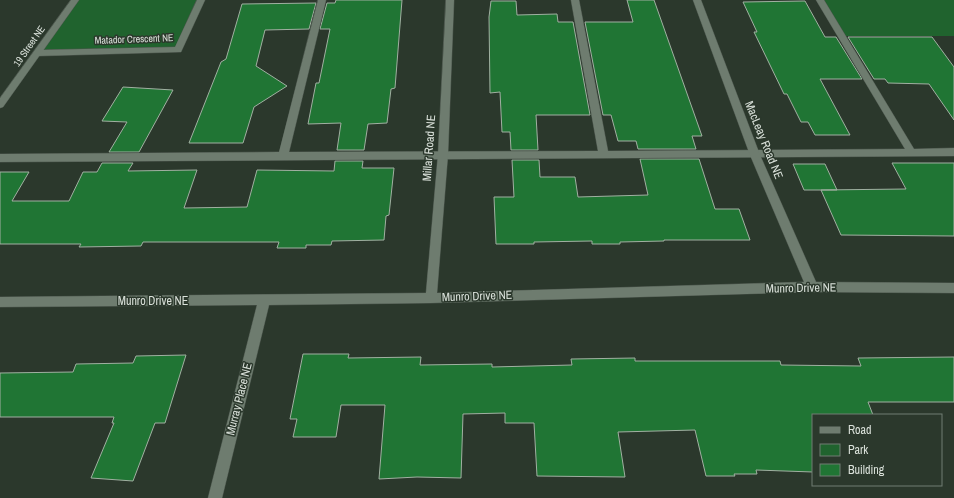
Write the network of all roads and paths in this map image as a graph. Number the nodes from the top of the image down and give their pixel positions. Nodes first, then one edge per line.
1 (75, 0) edge
2 (201, 0) edge
3 (322, 0) edge
4 (450, 0) edge
5 (575, 0) edge
6 (697, 0) edge
7 (820, 0) edge
8 (38, 53) junction
9 (0, 105) edge
10 (954, 152) edge
11 (912, 153) junction
12 (442, 154) junction
13 (604, 155) junction
14 (755, 155) junction
15 (283, 156) junction
16 (0, 158) edge
17 (812, 287) junction
18 (954, 288) edge
19 (431, 298) junction
20 (264, 300) junction
21 (0, 302) edge
22 (215, 498) edge

1 - 8 street, 19 Street NE
2 - 8 street, Matador Crescent NE
3 - 15 street
4 - 12 street, Millar Road NE
5 - 13 street
6 - 14 street, MacLeay Road NE
7 - 11 street
8 - 9 street, 19 Street NE
10 - 11 street
11 - 14 street
12 - 13 street
12 - 15 street
12 - 19 street, Millar Road NE
13 - 14 street
14 - 17 street, MacLeay Road NE
15 - 16 street
17 - 18 street, Munro Drive NE
17 - 19 street, Munro Drive NE
19 - 20 street, Munro Drive NE
20 - 21 street, Munro Drive NE
20 - 22 street, Murray Place NE

